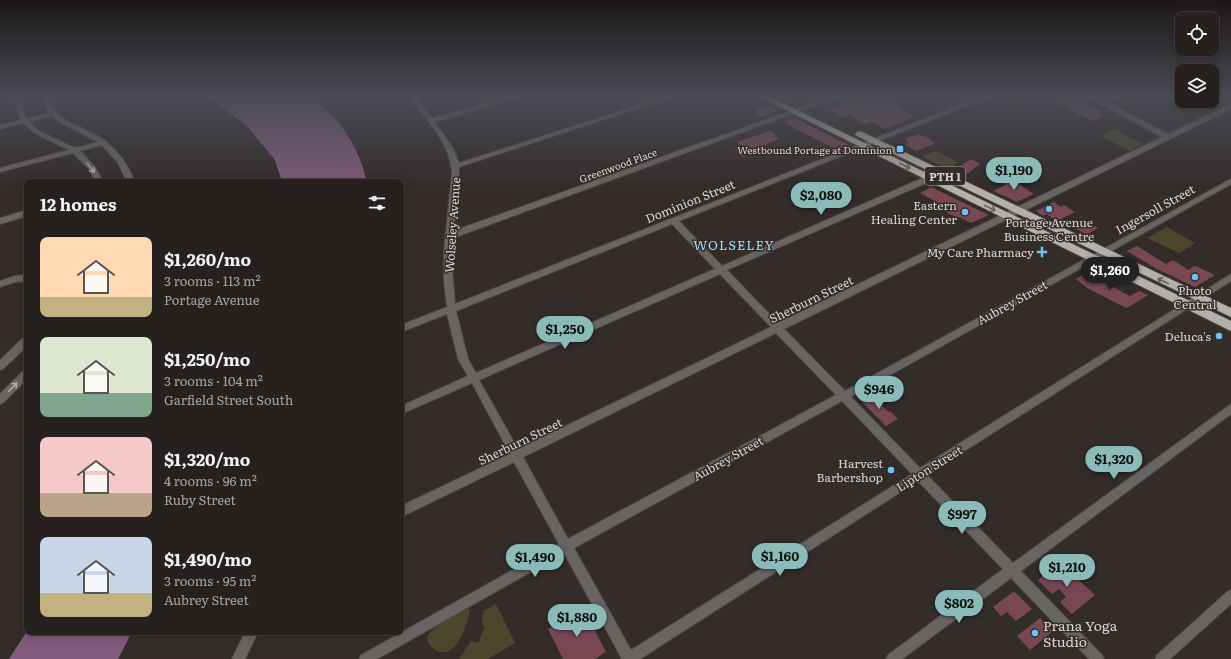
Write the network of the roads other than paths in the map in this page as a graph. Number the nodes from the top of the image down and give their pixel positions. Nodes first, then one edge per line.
1 (31, 127) edge
2 (75, 127) edge
3 (434, 127) edge
4 (577, 127) edge
5 (751, 127) edge
6 (827, 127) edge
7 (845, 127) edge
8 (910, 127) edge
9 (1149, 127) edge
10 (1189, 127) edge
11 (1168, 137) junction
12 (874, 141) junction
13 (103, 143) junction
14 (863, 145) junction
15 (74, 150) junction
16 (456, 166) junction
17 (0, 170) edge
18 (930, 178) junction
19 (98, 179) edge
20 (130, 179) edge
21 (1231, 181) edge
22 (1017, 210) junction
23 (24, 214) edge
24 (1006, 216) junction
25 (0, 221) edge
26 (674, 221) junction
27 (449, 236) junction
28 (1102, 251) junction
29 (1092, 258) junction
30 (721, 271) junction
31 (1231, 277) edge
32 (24, 278) edge
33 (0, 284) edge
34 (1198, 298) junction
35 (1188, 305) junction
36 (451, 309) junction
37 (1231, 313) edge
38 (1231, 326) edge
39 (404, 328) edge
40 (778, 329) junction
41 (24, 343) edge
42 (0, 366) edge
43 (24, 376) edge
44 (473, 379) junction
45 (843, 396) junction
46 (0, 400) edge
47 (404, 409) edge
48 (1229, 413) edge
49 (516, 456) junction
50 (919, 475) junction
51 (404, 511) edge
52 (566, 547) junction
53 (1012, 570) junction
54 (1231, 596) edge
55 (250, 635) edge
56 (238, 659) edge
57 (365, 659) edge
58 (628, 659) edge
59 (892, 659) edge
60 (1098, 659) edge
61 (1161, 659) edge

1 - 15 street
2 - 13 street
3 - 16 street, Wolseley Avenue
4 - 16 street
5 - 27 street, Greenwood Place
6 - 14 highway, PTH 1
7 - 12 highway, PTH 1
8 - 12 street, Dominion Street
9 - 11 street
10 - 11 street, Sherburn Street
11 - 22 street, Sherburn Street
12 - 14 street, Dominion Street
12 - 22 highway, PTH 1
13 - 15 street
13 - 20 street
14 -> 18 highway, PTH 1
14 - 26 street, Dominion Street
15 - 17 street
15 -> 19 street
16 - 27 street, Wolseley Avenue
18 -> 24 highway, PTH 1
18 - 30 street
21 - 28 street, Ingersoll Street
22 - 24 street, Sherburn Street
22 - 28 highway, PTH 1
23 - 25 street
24 - 29 highway, PTH 1
24 - 40 street, Sherburn Street
26 - 30 street
26 - 36 street, Dominion Street
27 - 36 street, Wolseley Avenue
28 - 29 street, Ingersoll Street
34 -> 28 highway, PTH 1
29 - 35 highway, PTH 1
29 - 45 street, Aubrey Street
30 - 40 street
30 - 44 street
31 - 34 street, Lipton Street
32 - 33 street
34 - 35 street, Lipton Street
34 - 37 highway, PTH 1
35 - 38 highway, PTH 1
35 - 50 street, Lipton Street
36 - 39 street, Dominion Street
36 - 44 street, Wolseley Avenue
40 - 45 street
40 - 49 street, Sherburn Street
41 - 42 street
46 -> 43 street
44 - 47 street
44 - 49 street, Wolseley Avenue
45 - 50 street
45 - 52 street, Aubrey Street
48 - 53 street
49 - 51 street, Sherburn Street
49 - 52 street, Wolseley Avenue
50 - 53 street
50 - 58 street, Lipton Street
52 - 57 street, Aubrey Street
52 - 58 street, Wolseley Avenue
53 - 59 street
53 - 60 street
54 - 61 street
55 - 56 street

